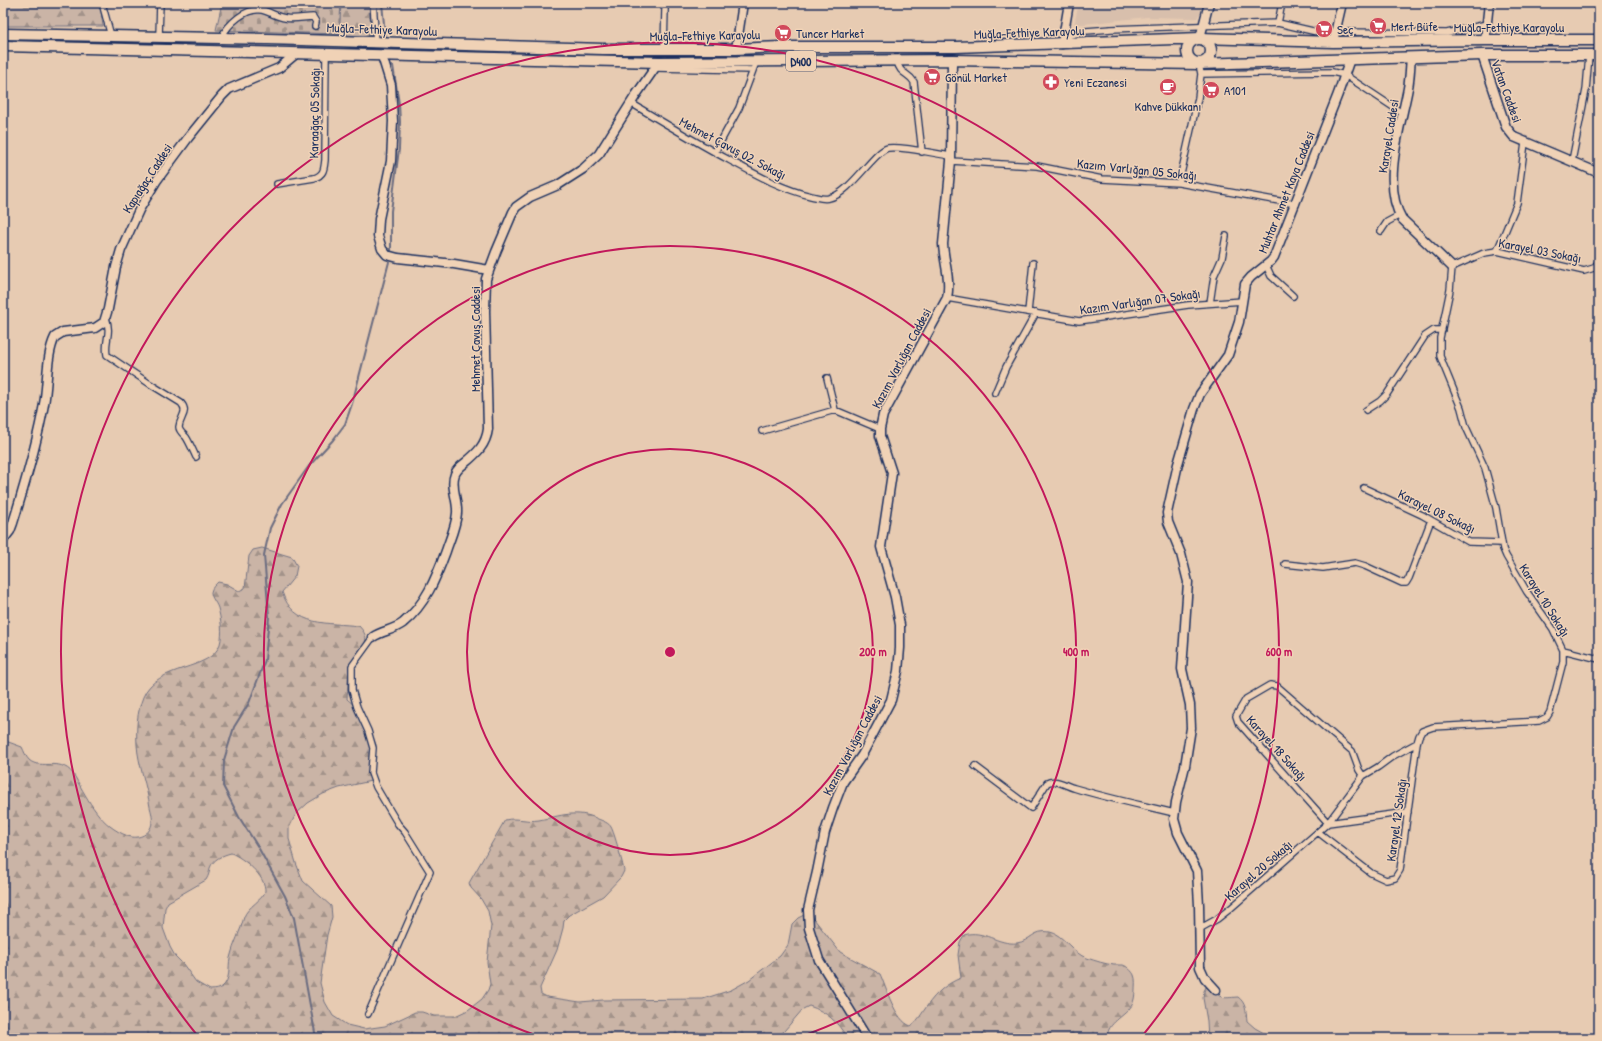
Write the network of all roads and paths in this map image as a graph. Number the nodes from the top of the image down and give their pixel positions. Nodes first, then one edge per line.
1 (102, 3) edge
2 (160, 3) edge
3 (373, 3) edge
4 (743, 3) edge
5 (1069, 3) edge
6 (1208, 3) edge
7 (1282, 3) edge
8 (1342, 3) edge
9 (1489, 3) edge
10 (665, 9) dead end
11 (1278, 23) junction
12 (1487, 24) junction
13 (315, 26) dead end
14 (1203, 26) junction
15 (3, 34) edge
16 (111, 36) junction
17 (159, 36) junction
18 (1334, 37) junction
19 (221, 38) junction
20 (1200, 38) junction
21 (1486, 40) junction
22 (1599, 40) edge
23 (1063, 41) junction
24 (376, 42) junction
25 (3, 46) edge
26 (664, 49) junction
27 (736, 49) junction
28 (297, 53) junction
29 (326, 54) junction
30 (1594, 55) edge
31 (382, 56) junction
32 (1482, 56) junction
33 (1411, 57) junction
34 (1350, 59) junction
35 (952, 60) junction
36 (897, 61) junction
37 (1199, 64) junction
38 (657, 65) junction
39 (755, 66) junction
40 (1200, 74) junction
41 (1345, 76) junction
42 (631, 103) junction
43 (1402, 113) junction
44 (1525, 143) junction
45 (883, 149) joint
46 (715, 152) junction
47 (922, 152) junction
48 (951, 158) junction
49 (1572, 161) junction
50 (1599, 173) edge
51 (1179, 183) junction
52 (277, 184) dead end
53 (1296, 204) junction
54 (1400, 215) junction
55 (1381, 230) dead end
56 (1226, 236) dead end
57 (1497, 251) junction
58 (1599, 261) edge
59 (1033, 263) dead end
60 (1266, 265) junction
61 (1452, 267) junction
62 (489, 270) junction
63 (1293, 296) dead end
64 (947, 298) junction
65 (1243, 301) junction
66 (1210, 303) junction
67 (1028, 312) junction
68 (1036, 313) junction
69 (106, 318) junction
70 (1442, 330) junction
71 (827, 378) dead end
72 (995, 393) dead end
73 (835, 410) junction
74 (1366, 410) dead end
75 (880, 429) junction
76 (762, 431) dead end
77 (196, 457) dead end
78 (1364, 488) dead end
79 (1431, 520) junction
80 (3, 540) edge
81 (1502, 543) junction
82 (1285, 564) dead end
83 (373, 637) joint
84 (1563, 650) junction
85 (1599, 659) edge
86 (1417, 743) junction
87 (975, 766) dead end
88 (1363, 776) junction
89 (1408, 812) junction
90 (1174, 813) junction
91 (1328, 823) junction
92 (1318, 832) junction
93 (1200, 929) junction
94 (1216, 990) dead end
95 (368, 1014) dead end
96 (867, 1038) edge

1 - 16 street
2 - 17 street
3 - 24 street
4 - 27 street
5 - 23 street
6 - 14 street
7 - 11 street
8 - 18 street
9 - 12 street
10 - 26 street
11 - 14 street
11 - 18 street
12 - 18 street
12 - 21 street
13 - 19 street
14 - 20 street
14 - 23 street
15 - 16 highway, Muğla-Fethiye Karayolu / D400
16 - 17 highway, Muğla-Fethiye Karayolu / D400
17 - 19 highway, Muğla-Fethiye Karayolu / D400
18 - 20 highway, Muğla-Fethiye Karayolu / D400
18 - 21 highway, Muğla-Fethiye Karayolu / D400
19 - 24 highway, Muğla-Fethiye Karayolu / D400
20 - 23 highway, Muğla-Fethiye Karayolu / D400
20 - 37 highway
20 - 37 highway
21 - 22 highway, Muğla-Fethiye Karayolu / D400
23 - 27 highway, Muğla-Fethiye Karayolu / D400
24 - 26 highway, Muğla-Fethiye Karayolu / D400
25 - 28 highway, Muğla-Fethiye Karayolu / D400
26 - 27 highway, Muğla-Fethiye Karayolu / D400
28 - 29 highway, Muğla-Fethiye Karayolu / D400
28 - 69 street, Kapıağaç Caddesi
29 - 31 highway, Muğla-Fethiye Karayolu / D400
29 - 52 street, Karaağaç 05 Sokağı
30 - 32 highway, Muğla-Fethiye Karayolu / D400
30 - 49 street
31 - 38 highway, Muğla-Fethiye Karayolu / D400
31 - 62 street
32 - 33 highway, Muğla-Fethiye Karayolu / D400
32 - 44 street, Vatan Caddesi
33 - 34 highway, Muğla-Fethiye Karayolu / D400
33 - 43 street, Karayel Caddesi
34 - 37 highway, Muğla-Fethiye Karayolu / D400
34 - 41 street, Muhtar Ahmet Kaya Caddesi
35 - 36 highway, Muğla-Fethiye Karayolu / D400
35 - 37 highway, Muğla-Fethiye Karayolu / D400
35 - 48 street, Kazım Varlığan Caddesi
36 - 39 highway, Muğla-Fethiye Karayolu / D400
36 - 47 street
37 - 40 street
38 - 39 highway, Muğla-Fethiye Karayolu / D400
38 - 42 street, Mehmet Çavuş Caddesi
39 - 46 street
40 - 41 street
40 - 51 street
41 - 43 street
41 - 53 street, Muhtar Ahmet Kaya Caddesi
42 - 46 street, Mehmet Çavuş 02. Sokağı
42 - 62 street, Mehmet Çavuş Caddesi
43 - 54 street, Karayel Caddesi
44 - 49 street, Vatan Caddesi
44 - 57 street
45 - 46 street, Mehmet Çavuş 02. Sokağı
45 - 47 street, Kazım Varlığan 05 Sokağı
47 - 48 street, Kazım Varlığan 05 Sokağı
48 - 51 street, Kazım Varlığan 05 Sokağı
48 - 64 street, Kazım Varlığan Caddesi
49 - 50 street, Vatan Caddesi
51 - 53 street, Kazım Varlığan 05 Sokağı
53 - 60 street, Muhtar Ahmet Kaya Caddesi
54 - 55 street
54 - 61 street, Karayel Caddesi
56 - 66 street
57 - 58 street, Karayel 03 Sokağı
57 - 61 street, Karayel 03 Sokağı
59 - 67 street
60 - 63 street
60 - 65 street, Muhtar Ahmet Kaya Caddesi
61 - 70 street, Karayel 10 Sokağı
62 - 83 street, Mehmet Çavuş Caddesi
64 - 67 street, Kazım Varlığan 07 Sokağı
64 - 75 street, Kazım Varlığan Caddesi
65 - 66 street, Kazım Varlığan 07 Sokağı
65 - 90 street, Muhtar Ahmet Kaya Caddesi
66 - 68 street, Kazım Varlığan 07 Sokağı
67 - 68 street, Kazım Varlığan 07 Sokağı
68 - 72 street
69 - 77 street
69 - 80 street
70 - 74 street
70 - 81 street, Karayel 10 Sokağı
71 - 73 street
73 - 75 street
73 - 76 street
75 - 96 street, Kazım Varlığan Caddesi
78 - 79 street, Karayel 08 Sokağı
79 - 81 street, Karayel 08 Sokağı
79 - 82 street
81 - 84 street, Karayel 10 Sokağı
83 - 95 street
84 - 85 street
84 - 86 street, Karayel 10 Sokağı
86 - 88 street, Karayel 10 Sokağı
86 - 89 street, Karayel 12 Sokağı
87 - 90 street
88 - 91 street, Karayel 10 Sokağı
88 - 91 street, Karayel 18 Sokağı
89 - 91 street
89 - 92 street, Karayel 12 Sokağı
90 - 93 street, Muhtar Ahmet Kaya Caddesi
91 - 92 street, Karayel 20 Sokağı
92 - 93 street, Karayel 20 Sokağı
93 - 94 street, Muhtar Ahmet Kaya Caddesi

